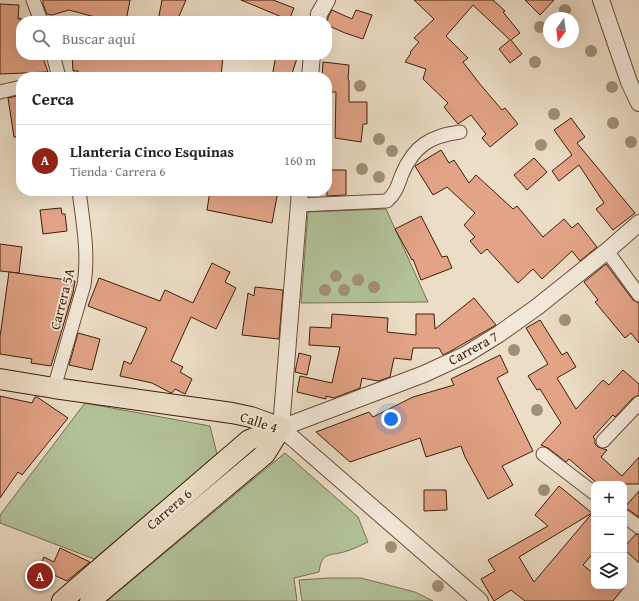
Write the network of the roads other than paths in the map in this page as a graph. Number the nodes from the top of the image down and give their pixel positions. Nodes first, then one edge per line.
1 (34, 0) edge
2 (327, 0) edge
3 (601, 0) edge
4 (39, 16) edge
5 (319, 16) edge
6 (54, 60) edge
7 (312, 60) edge
8 (57, 72) edge
9 (310, 72) edge
10 (16, 88) edge
11 (0, 92) edge
12 (639, 103) edge
13 (460, 132) dead end
14 (80, 196) edge
15 (300, 198) edge
16 (639, 223) edge
17 (607, 251) junction
18 (639, 295) edge
19 (0, 378) edge
20 (54, 388) junction
21 (639, 403) edge
22 (282, 428) junction
23 (603, 441) dead end
24 (544, 454) dead end
25 (591, 490) edge
26 (625, 517) edge
27 (639, 527) edge
28 (62, 601) edge
29 (90, 601) edge
30 (480, 601) edge

1 - 4 street
2 - 5 street
3 - 12 street
6 - 8 street
7 - 9 street
10 - 11 street
13 - 15 street
14 - 20 street, Carrera 5A
15 - 22 street
16 - 17 street, Carrera 7
17 - 18 street
17 - 22 street, Carrera 7
19 - 20 main road, Calle 4
20 - 22 main road, Calle 4
21 - 23 street
22 - 28 main road, Carrera 6
22 - 29 main road, Carrera 6
22 - 30 street, Calle 4
24 - 25 street
26 - 27 street

